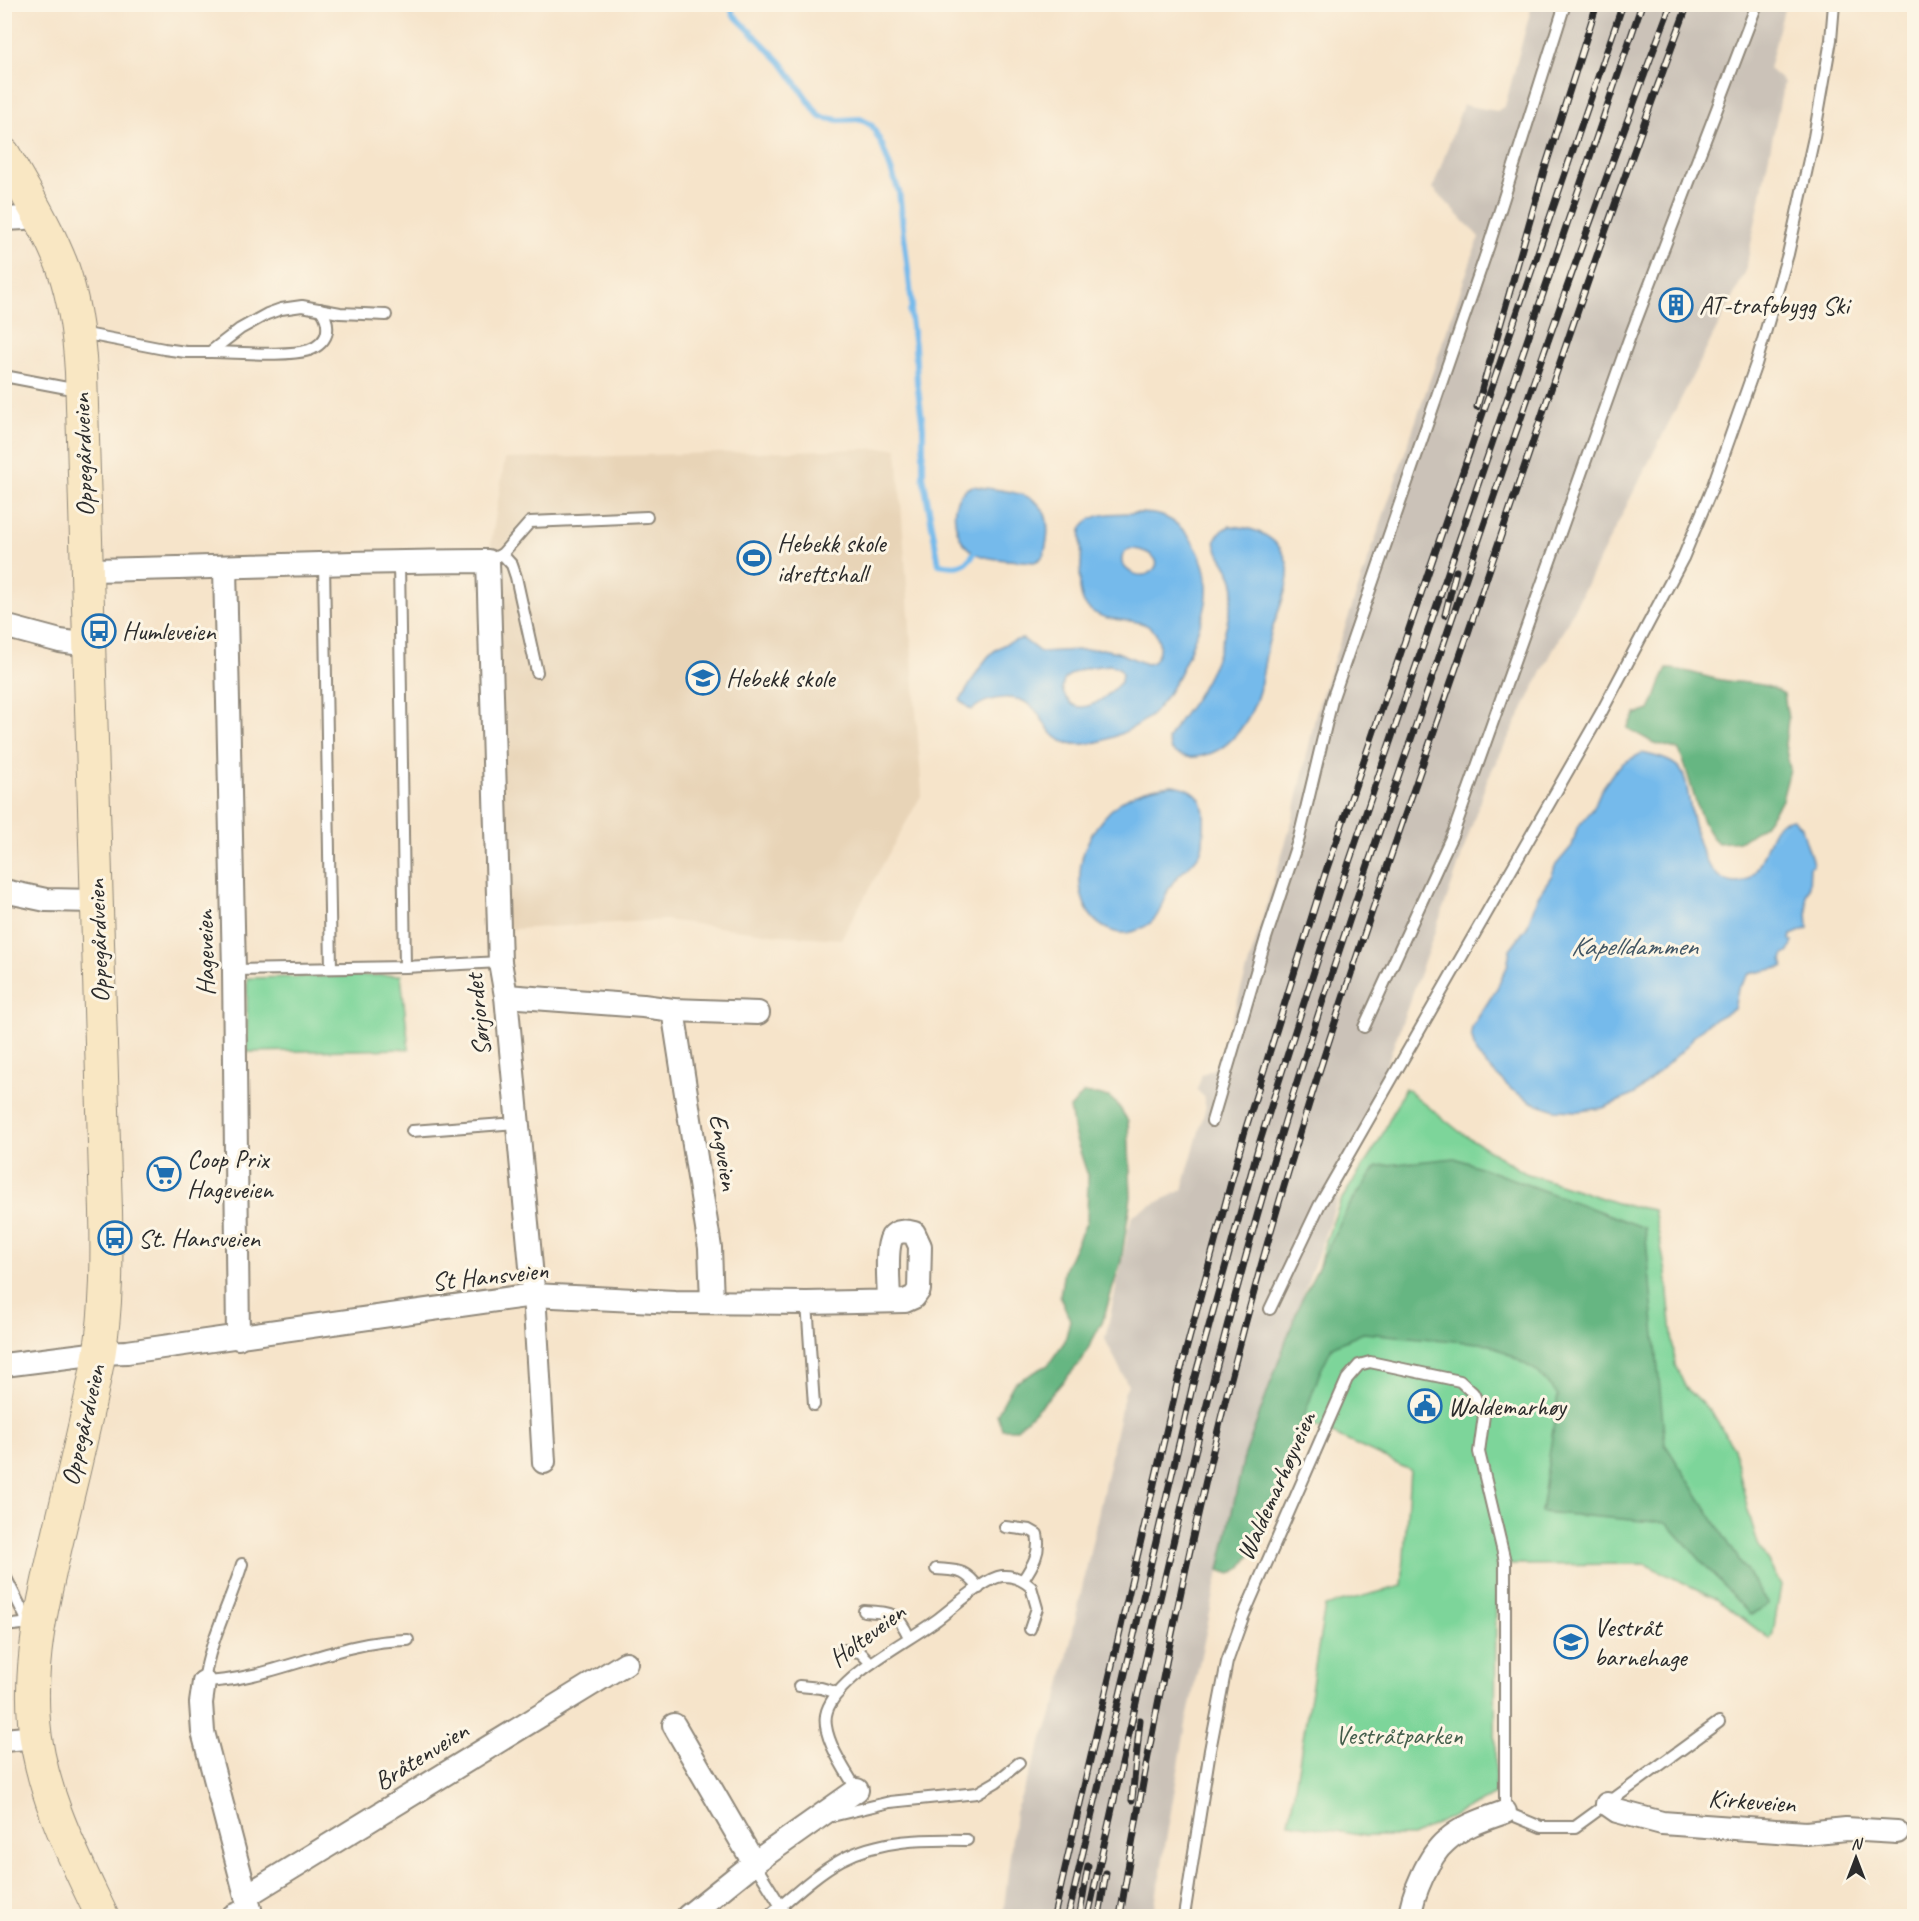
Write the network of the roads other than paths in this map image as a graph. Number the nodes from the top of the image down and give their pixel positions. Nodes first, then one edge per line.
1 (1565, 4) edge
2 (1757, 4) edge
3 (1834, 4) edge
4 (4, 154) edge
5 (37, 213) junction
6 (4, 219) edge
7 (320, 309) junction
8 (386, 315) dead end
9 (78, 333) junction
10 (210, 352) junction
11 (4, 376) edge
12 (82, 388) junction
13 (647, 517) dead end
14 (495, 557) junction
15 (399, 561) junction
16 (324, 563) junction
17 (225, 568) junction
18 (86, 570) junction
19 (4, 626) edge
20 (89, 645) junction
21 (537, 672) dead end
22 (4, 891) edge
23 (96, 901) junction
24 (500, 962) junction
25 (405, 967) junction
26 (331, 968) junction
27 (234, 970) junction
28 (506, 996) junction
29 (673, 1011) junction
30 (758, 1013) dead end
31 (1364, 1027) dead end
32 (1212, 1120) dead end
33 (517, 1123) junction
34 (412, 1131) dead end
35 (533, 1295) junction
36 (889, 1301) dead end
37 (712, 1302) junction
38 (807, 1303) junction
39 (1270, 1309) dead end
40 (238, 1338) junction
41 (99, 1353) junction
42 (4, 1365) edge
43 (814, 1405) dead end
44 (544, 1462) dead end
45 (1005, 1527) dead end
46 (242, 1564) dead end
47 (936, 1569) dead end
48 (4, 1575) edge
49 (1023, 1580) junction
50 (979, 1588) junction
51 (864, 1611) dead end
52 (33, 1623) junction
53 (4, 1626) edge
54 (1030, 1629) dead end
55 (909, 1637) junction
56 (408, 1640) dead end
57 (843, 1650) dead end
58 (871, 1663) junction
59 (626, 1664) dead end
60 (204, 1682) junction
61 (799, 1686) dead end
62 (838, 1694) junction
63 (1719, 1722) dead end
64 (674, 1725) dead end
65 (36, 1737) junction
66 (4, 1740) edge
67 (1019, 1763) dead end
68 (857, 1790) joint
69 (1607, 1804) junction
70 (1505, 1812) junction
71 (820, 1818) junction
72 (1897, 1833) dead end
73 (967, 1840) dead end
74 (754, 1863) junction
75 (245, 1910) edge
76 (784, 1911) edge
77 (102, 1917) edge
78 (688, 1917) edge
79 (769, 1917) edge
80 (1184, 1917) edge
81 (1410, 1917) edge

1 - 32 lane
2 - 31 lane
3 - 39 lane
4 - 5 main road, Oppegårdveien
5 - 6 street
5 - 9 main road, Oppegårdveien
7 - 8 lane
7 - 10 lane
7 - 10 lane
9 - 10 lane
9 - 12 main road, Oppegårdveien
11 - 12 lane
12 - 18 main road, Oppegårdveien
13 - 14 lane
14 - 15 street
14 - 21 lane
14 - 24 street, Sørjordet
15 - 16 street
15 - 25 lane
16 - 17 street
16 - 26 lane
17 - 18 street
17 - 27 street, Hageveien
18 - 20 main road, Oppegårdveien
19 - 20 street
20 - 23 main road, Oppegårdveien
22 - 23 street
23 - 41 main road, Oppegårdveien
24 - 25 lane
24 - 28 street, Sørjordet
25 - 26 lane
26 - 27 lane
27 - 40 street, Hageveien
28 - 29 street
28 - 33 street, Sørjordet
29 - 30 street
29 - 37 street, Engveien
33 - 34 lane
33 - 35 street, Sørjordet
35 - 37 street, St Hansveien
35 - 40 street, St Hansveien
35 - 44 street, Sørjordet
36 - 38 street, St Hansveien
37 - 38 street, St Hansveien
38 - 43 lane
40 - 41 street, St Hansveien
41 - 42 street, St Hansveien
41 - 52 main road, Oppegårdveien
45 - 49 lane
46 - 60 lane, Bråtenveien
47 - 50 lane
48 - 52 lane
49 - 50 lane, Holteveien
49 - 54 lane
50 - 55 lane, Holteveien
51 - 55 lane
52 - 53 lane
52 - 65 main road, Oppegårdveien
55 - 58 lane, Holteveien
56 - 60 lane
57 - 58 lane
58 - 62 lane, Holteveien
59 - 75 street, Bråtenveien
60 - 75 street, Bråtenveien
61 - 62 lane
62 - 68 lane, Holteveien
63 - 69 lane
64 - 74 street
65 - 66 street
65 - 77 main road, Oppegårdveien
67 - 71 lane
68 - 71 street, Holteveien
69 - 70 lane
69 - 72 street, Kirkeveien
70 - 80 lane, Waldemarhøyveien
70 - 81 street
71 - 74 street, Holteveien
73 - 76 lane
74 - 76 lane
74 - 78 street, Holteveien
76 - 79 lane

